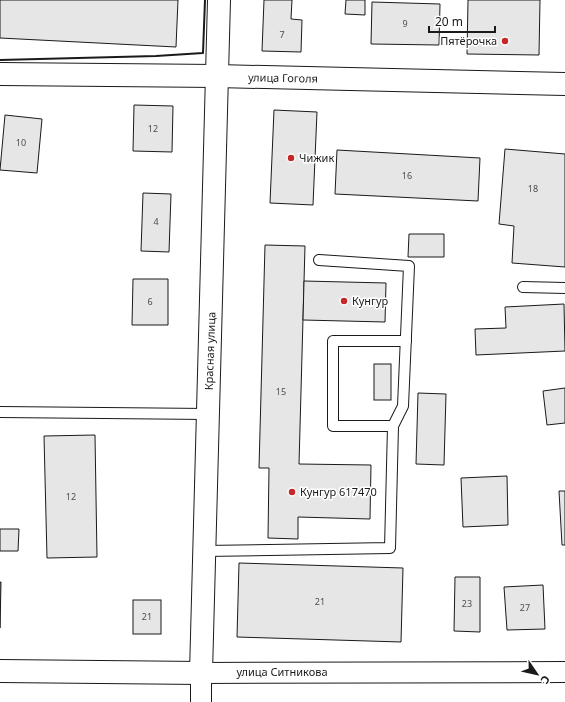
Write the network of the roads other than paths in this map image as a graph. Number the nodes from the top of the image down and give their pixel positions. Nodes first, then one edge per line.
1 (219, 0) edge
2 (0, 74) edge
3 (217, 76) junction
4 (565, 84) edge
5 (319, 260) dead end
6 (523, 287) dead end
7 (565, 288) edge
8 (406, 341) junction
9 (0, 412) edge
10 (208, 414) junction
11 (392, 426) junction
12 (204, 551) junction
13 (0, 671) edge
14 (565, 672) edge
15 (201, 673) junction
16 (201, 702) edge

1 - 3 main road, Красная улица
2 - 3 main road, улица Гоголя
3 - 4 main road, улица Гоголя
3 - 10 main road, Красная улица
5 - 8 lane
6 - 7 lane
8 - 11 lane
8 - 11 lane
9 - 10 lane
10 - 12 main road, Красная улица
11 - 12 lane
12 - 15 main road, Красная улица
13 - 15 main road, улица Ситникова
14 - 15 street, улица Ситникова
15 - 16 street, Красная улица

